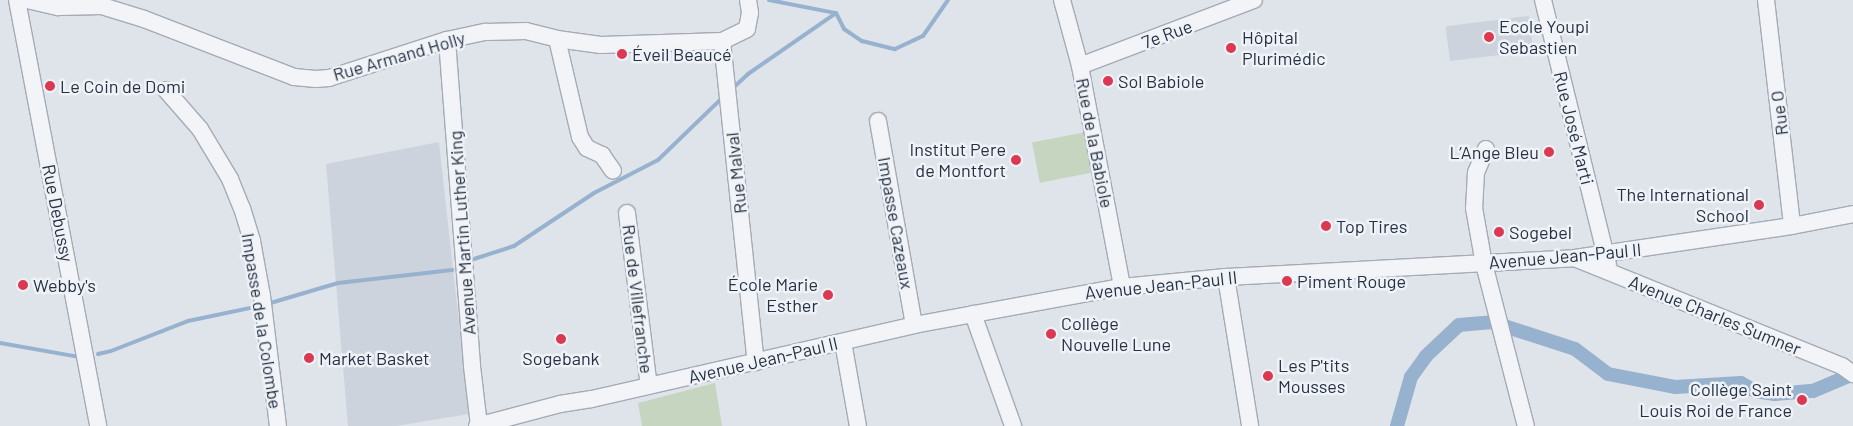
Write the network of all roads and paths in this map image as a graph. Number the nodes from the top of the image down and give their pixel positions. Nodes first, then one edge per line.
1 (17, 0) edge
2 (27, 0) edge
3 (1062, 0) edge
4 (1254, 0) edge
5 (1543, 0) edge
6 (1766, 0) edge
7 (749, 6) edge
8 (557, 39) junction
9 (447, 40) junction
10 (722, 40) junction
11 (1080, 66) junction
12 (166, 90) dead end
13 (878, 121) dead end
14 (1486, 149) dead end
15 (613, 171) dead end
16 (627, 213) dead end
17 (1853, 214) edge
18 (1792, 226) junction
19 (1605, 255) junction
20 (1575, 258) junction
21 (1484, 264) junction
22 (1610, 272) junction
23 (1226, 276) junction
24 (1122, 287) junction
25 (973, 314) junction
26 (914, 325) junction
27 (843, 342) junction
28 (756, 362) junction
29 (1847, 370) edge
30 (649, 386) junction
31 (98, 426) edge
32 (278, 426) edge
33 (479, 426) edge
34 (858, 426) edge
35 (1013, 426) edge
36 (1250, 426) edge
37 (1526, 426) edge

1 - 31 street, Rue Debussy
2 - 9 street, Rue Armand Holly
3 - 11 street, Rue de la Babiole
4 - 11 street, 7e Rue
5 - 19 street, Rue José Marti
6 - 18 street, Rue O
7 - 10 street
8 - 9 street, Rue Armand Holly
8 - 10 street, Rue Armand Holly
8 - 15 street
9 - 33 street, Avenue Martin Luther King
10 - 28 street, Rue Malval
11 - 24 street, Rue de la Babiole
12 - 32 street, Impasse de la Colombe
13 - 26 street, Impasse Cazeaux
14 - 21 street
16 - 30 street, Rue de Villefranche
17 - 18 street, Avenue Jean-Paul II
18 - 19 street, Avenue Jean-Paul II
19 - 20 street, Avenue Jean-Paul II
19 - 22 street, Rue José Marti
20 - 21 street, Avenue Jean-Paul II
20 - 22 street, Avenue Charles Sumner
21 - 23 street, Avenue Jean-Paul II
21 - 37 street
22 - 29 street, Avenue Charles Sumner
23 - 24 street, Avenue Jean-Paul II
23 - 36 street
24 - 25 street, Avenue Jean-Paul II
25 - 26 street, Avenue Jean-Paul II
25 - 35 street
26 - 27 street, Avenue Jean-Paul II
27 - 28 street, Avenue Jean-Paul II
27 - 34 street
28 - 30 street, Avenue Jean-Paul II
30 - 33 street, Avenue Jean-Paul II

